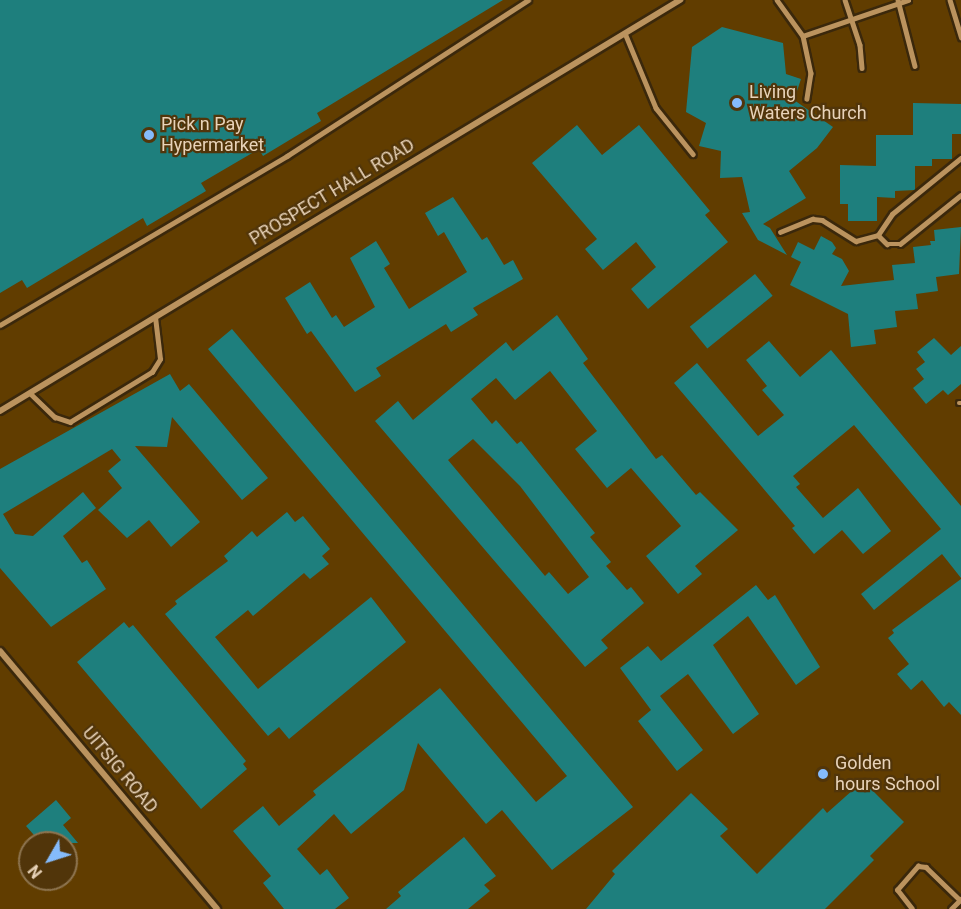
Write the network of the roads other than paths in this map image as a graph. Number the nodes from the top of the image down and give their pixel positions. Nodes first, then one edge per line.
1 (528, 0) edge
2 (680, 0) edge
3 (777, 0) edge
4 (845, 0) edge
5 (908, 0) edge
6 (950, 0) edge
7 (899, 1) edge
8 (853, 19) junction
9 (625, 33) junction
10 (803, 36) junction
11 (961, 37) edge
12 (915, 66) dead end
13 (862, 68) dead end
14 (807, 99) dead end
15 (693, 154) dead end
16 (961, 158) edge
17 (961, 195) edge
18 (780, 232) dead end
19 (878, 235) junction
20 (155, 317) junction
21 (0, 325) edge
22 (30, 393) junction
23 (0, 411) edge
24 (0, 651) edge
25 (961, 899) edge
26 (217, 909) edge
27 (912, 909) edge
28 (951, 909) edge

1 - 21 lane
2 - 9 street, PROSPECT HALL ROAD
3 - 10 lane
4 - 8 lane
5 - 7 lane
6 - 11 lane
7 - 8 lane
7 - 12 lane
8 - 10 lane
8 - 13 lane
9 - 15 lane
9 - 20 street, PROSPECT HALL ROAD
10 - 14 lane
16 - 19 lane
17 - 19 lane
18 - 19 lane
20 - 22 street, PROSPECT HALL ROAD
20 - 22 lane
22 - 23 street, PROSPECT HALL ROAD
24 - 26 street, UITSIG ROAD
25 - 27 lane
25 - 28 lane

